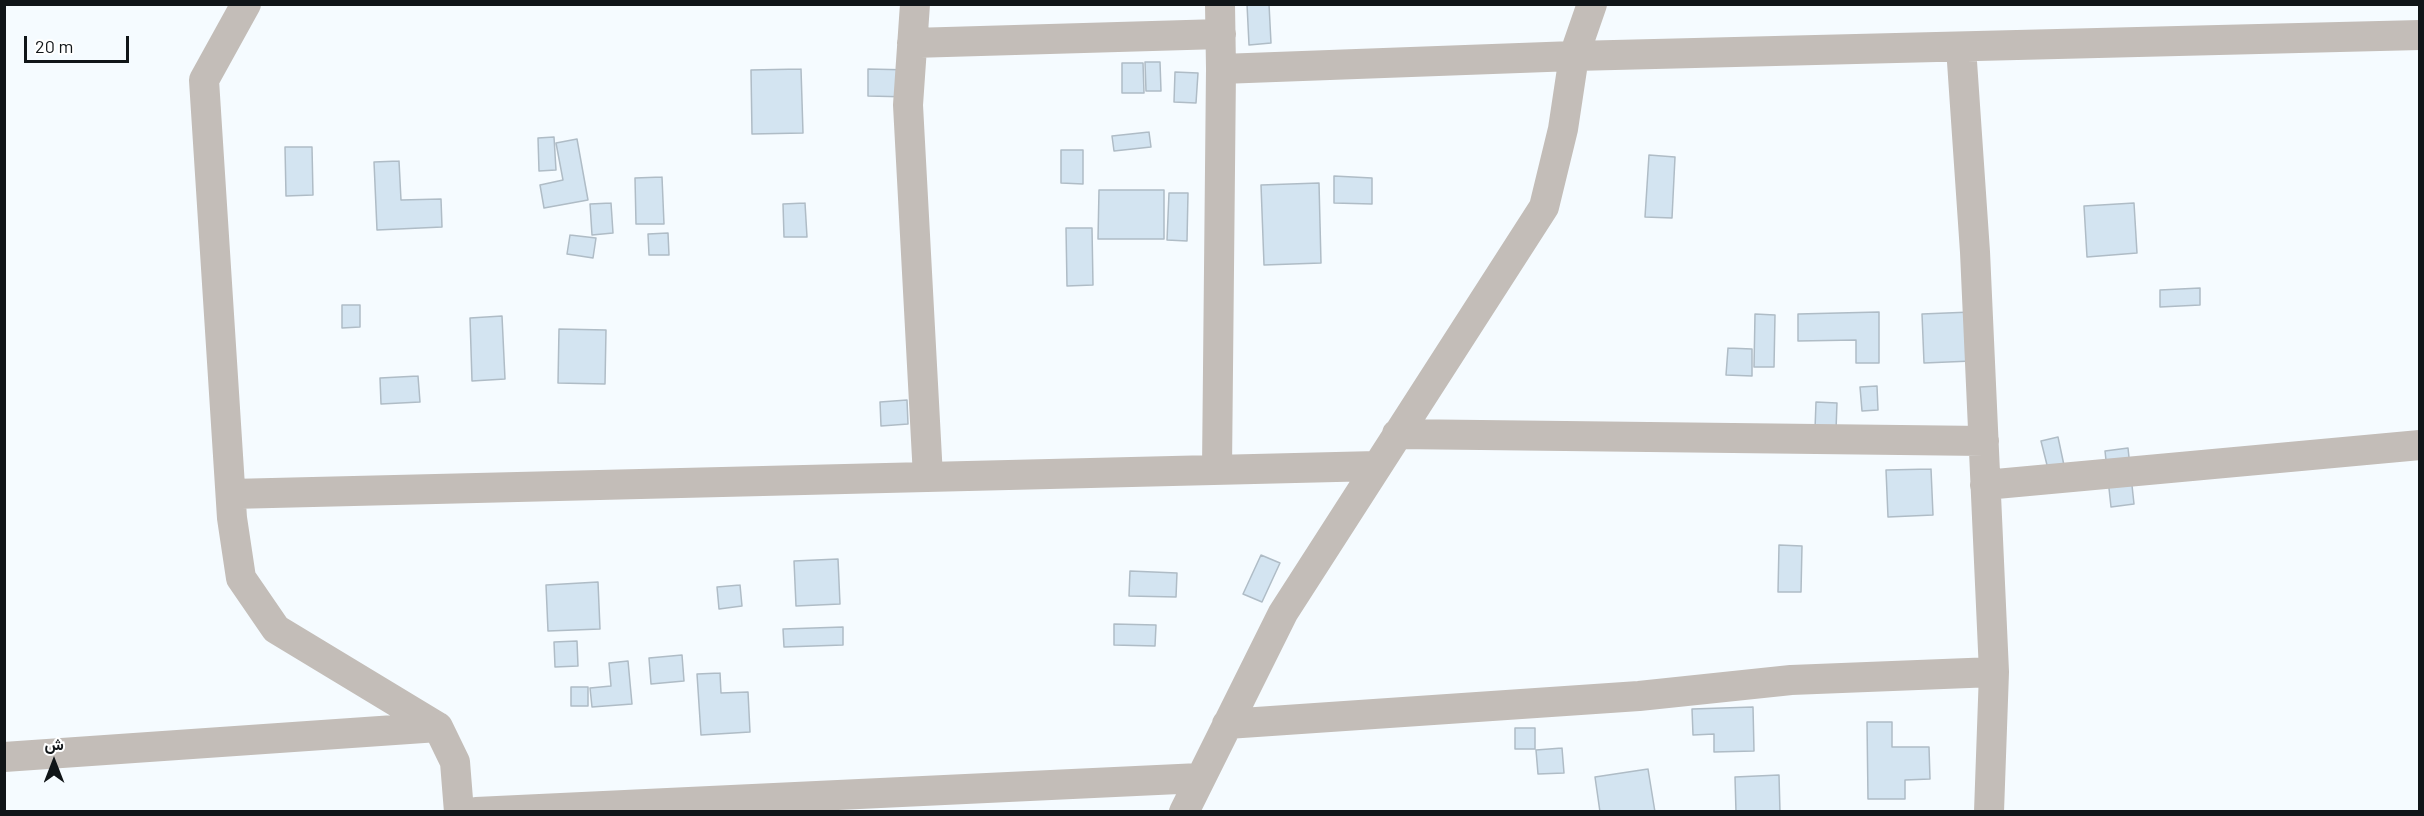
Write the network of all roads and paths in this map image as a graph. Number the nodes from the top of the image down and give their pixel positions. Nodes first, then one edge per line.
1 (246, 4) edge
2 (915, 4) edge
3 (1220, 4) edge
4 (1592, 4) edge
5 (1221, 34) junction
6 (2420, 35) edge
7 (912, 43) junction
8 (1960, 47) junction
9 (1574, 56) junction
10 (1221, 69) junction
11 (1397, 434) junction
12 (1984, 441) junction
13 (2420, 445) edge
14 (1377, 466) junction
15 (1217, 469) junction
16 (928, 477) junction
17 (1985, 485) junction
18 (231, 494) junction
19 (1995, 672) junction
20 (1227, 724) junction
21 (438, 726) junction
22 (4, 757) edge
23 (1200, 778) junction
24 (459, 812) edge
25 (476, 812) edge
26 (1184, 812) edge
27 (1989, 812) edge

1 - 18 street
2 - 7 street
3 - 5 street
4 - 9 street
5 - 7 street
5 - 10 street
6 - 8 street
7 - 16 street
8 - 9 street
8 - 12 street
9 - 10 street
9 - 11 street
10 - 15 street
11 - 12 street
11 - 14 street
12 - 17 street
13 - 17 street
14 - 15 street
14 - 20 street
15 - 16 street
16 - 18 street
17 - 19 street
18 - 21 street
19 - 20 street
19 - 27 street
20 - 23 street
21 - 22 street
21 - 24 street
23 - 25 street
23 - 26 street

